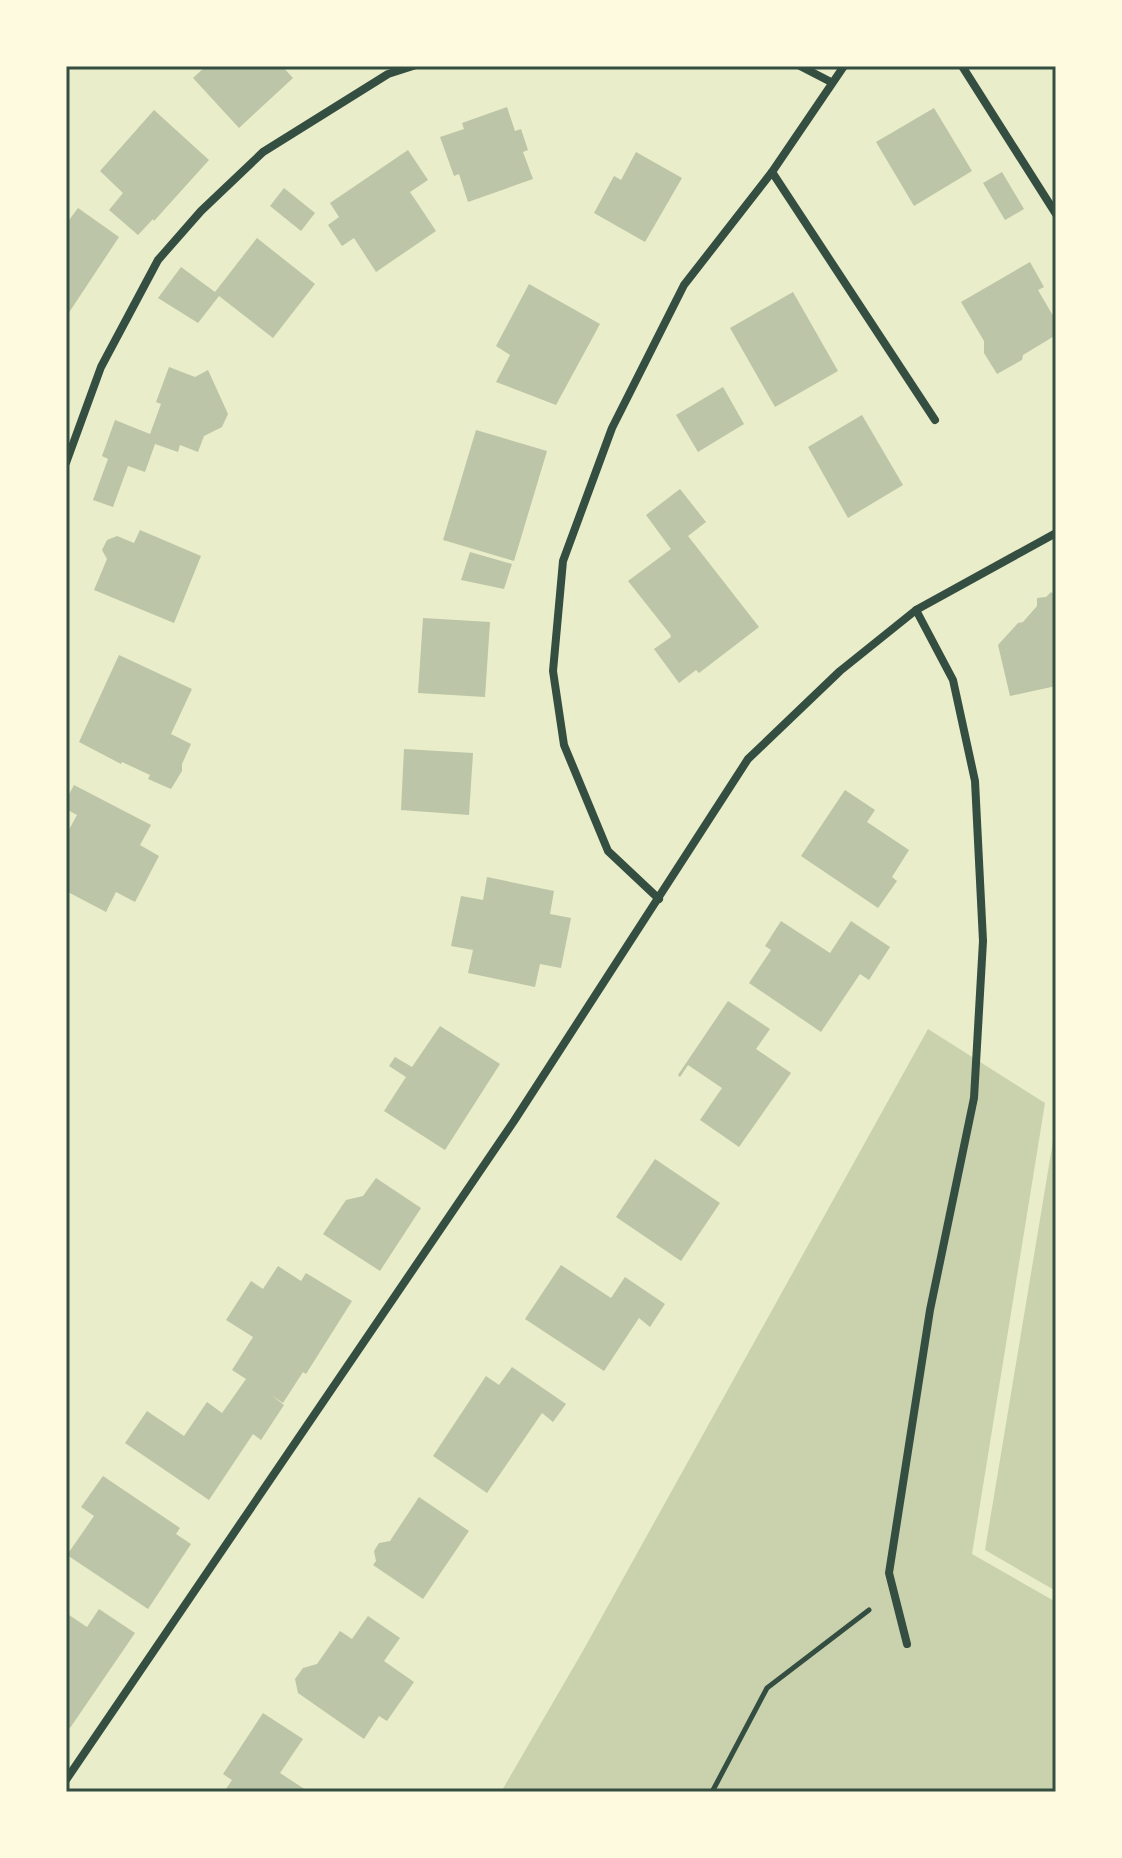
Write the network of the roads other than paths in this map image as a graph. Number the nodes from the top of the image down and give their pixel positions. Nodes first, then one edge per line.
1 (413, 66) edge
2 (800, 66) edge
3 (844, 66) edge
4 (962, 66) edge
5 (831, 82) junction
6 (772, 172) junction
7 (1056, 214) edge
8 (935, 420) dead end
9 (66, 463) edge
10 (1056, 533) edge
11 (916, 610) junction
12 (659, 899) junction
13 (907, 1644) dead end
14 (66, 1780) edge

1 - 9 street
2 - 5 street
3 - 5 street
4 - 7 street
5 - 6 street
6 - 8 street
6 - 12 street
10 - 11 street
11 - 12 street
11 - 13 street
12 - 14 street

